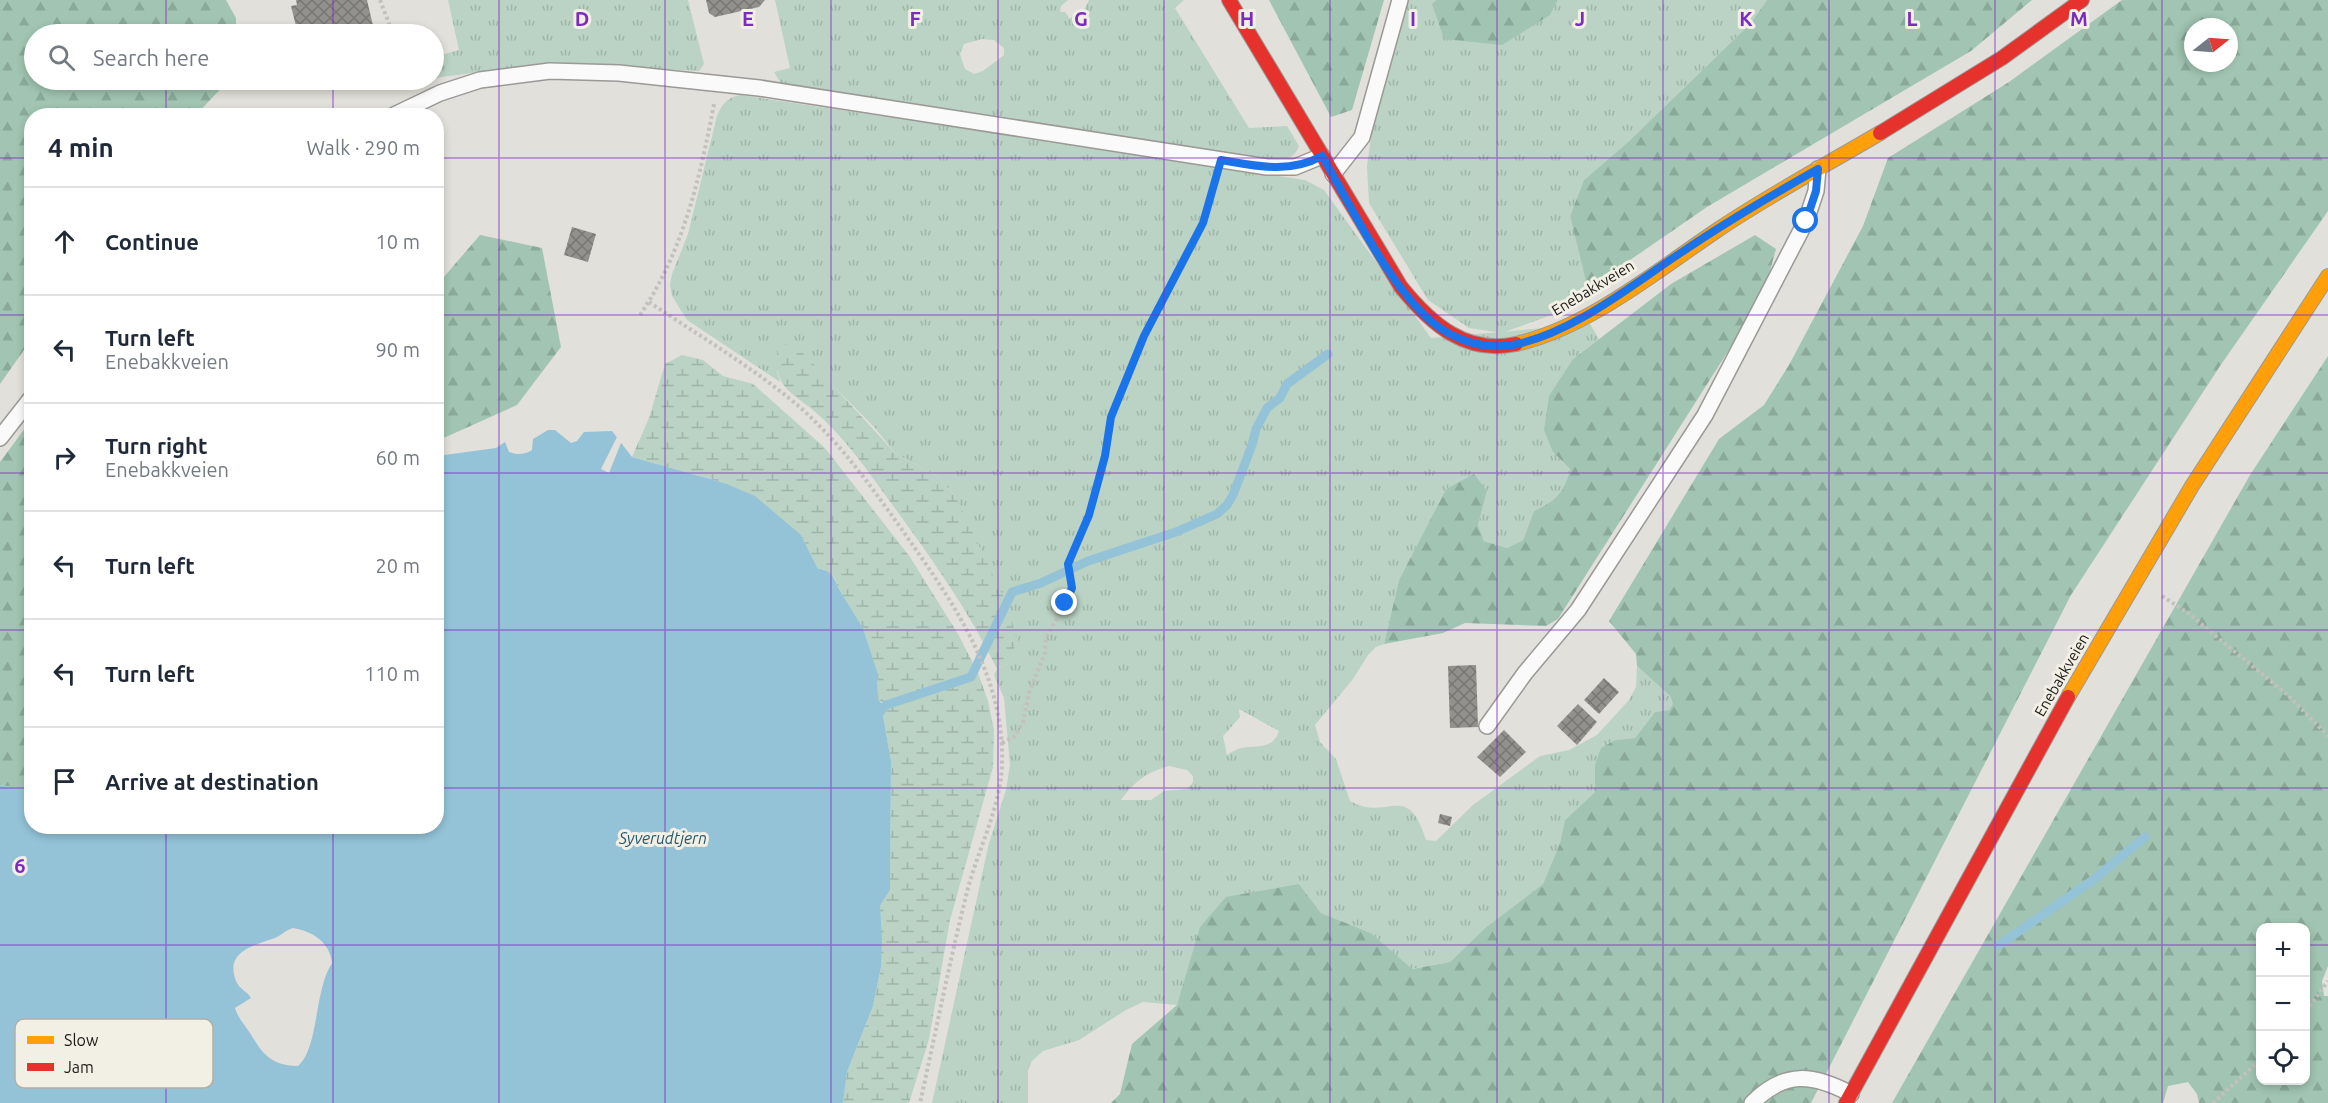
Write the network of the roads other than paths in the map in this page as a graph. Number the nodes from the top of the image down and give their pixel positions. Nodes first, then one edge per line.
1 (1229, 0) edge
2 (1400, 0) edge
3 (2082, 0) edge
4 (410, 108) edge
5 (1322, 156) junction
6 (1818, 169) junction
7 (1333, 174) junction
8 (2328, 276) edge
9 (24, 407) edge
10 (0, 438) edge
11 (1487, 726) dead end
12 (1848, 1099) edge
13 (1752, 1103) edge

1 - 5 street, Enebakkveien
2 - 7 lane
3 - 6 street, Enebakkveien
4 - 5 lane
5 - 7 street, Enebakkveien
6 - 7 street, Enebakkveien
6 - 11 lane
8 - 12 street, Enebakkveien
9 - 10 lane
12 - 13 lane

